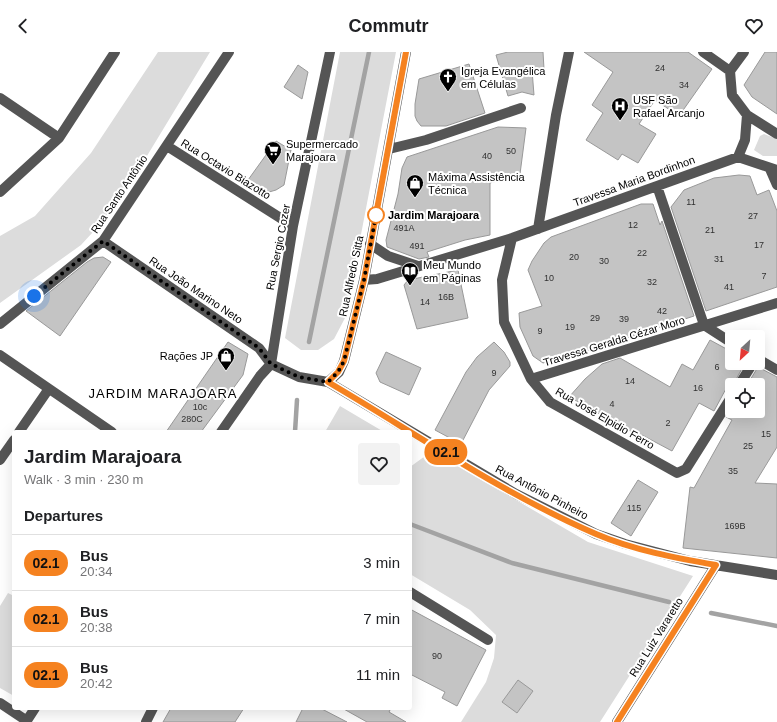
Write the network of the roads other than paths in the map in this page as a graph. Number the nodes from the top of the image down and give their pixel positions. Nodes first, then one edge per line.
1 (115, 52) edge
2 (229, 52) edge
3 (330, 52) edge
4 (406, 52) edge
5 (569, 52) edge
6 (703, 52) edge
7 (744, 52) edge
8 (730, 71) junction
9 (0, 98) edge
10 (521, 108) dead end
11 (747, 115) junction
12 (777, 134) edge
13 (59, 138) junction
14 (166, 146) junction
15 (389, 149) junction
16 (738, 157) junction
17 (774, 169) edge
18 (777, 185) edge
19 (657, 186) junction
20 (0, 192) edge
21 (294, 226) junction
22 (538, 229) junction
23 (512, 238) junction
24 (103, 241) junction
25 (370, 244) junction
26 (420, 266) junction
27 (364, 280) junction
28 (777, 303) edge
29 (0, 324) edge
30 (704, 325) junction
31 (725, 338) edge
32 (0, 356) edge
33 (765, 363) edge
34 (271, 364) junction
35 (777, 370) edge
36 (530, 379) junction
37 (328, 382) junction
38 (48, 390) junction
39 (725, 407) edge
40 (20, 430) edge
41 (109, 430) edge
42 (222, 430) edge
43 (409, 430) edge
44 (412, 432) edge
45 (12, 443) edge
46 (0, 460) edge
47 (716, 565) junction
48 (777, 575) edge
49 (412, 593) edge
50 (488, 640) dead end
51 (0, 703) edge
52 (34, 710) edge
53 (152, 710) edge
54 (26, 721) edge
55 (146, 722) edge
56 (617, 722) edge

1 - 13 street
2 - 14 street, Rua Santo Antônio
3 - 21 street, Rua Sergio Cozer
4 - 15 street, Rua Alfredo Sitta
5 - 22 street
6 - 8 street
7 - 8 street
8 - 11 street
9 - 13 street
10 - 15 street
11 - 12 street
11 - 16 street
13 - 20 street
14 - 21 street, Rua Octavio Biazotto
14 - 24 street, Rua Santo Antônio
15 - 25 street, Rua Alfredo Sitta
16 - 17 street
16 - 19 street, Travessa Maria Bordinhon
17 - 18 street
19 - 22 street, Travessa Maria Bordinhon
19 - 30 street
21 - 34 street, Rua Sergio Cozer
22 - 23 street, Travessa Maria Bordinhon
23 - 26 street, Travessa Maria Bordinhon
23 - 36 street, Rua José Elpidio Ferro
24 - 29 street, Rua Santo Antônio
24 - 34 street, Rua João Marino Neto
25 - 26 street
25 - 27 street, Rua Alfredo Sitta
26 - 27 street, Travessa Maria Bordinhon
27 - 37 street, Rua Alfredo Sitta
28 - 30 street, Travessa Geralda Cézar Moro
30 - 31 street
30 - 36 street, Travessa Geralda Cézar Moro
32 - 38 street
33 - 35 street
34 - 37 street, Rua Antônio Pinheiro
34 - 42 street
36 - 39 street, Rua José Elpidio Ferro
37 - 43 street, Rua Antônio Pinheiro
38 - 40 street
38 - 41 street
44 - 47 street, Rua Antônio Pinheiro
45 - 46 street
47 - 48 street, Rua Antônio Pinheiro
47 - 56 street, Rua Luiz Vararetto
49 - 50 street
51 - 54 street
52 - 54 street
53 - 55 street

